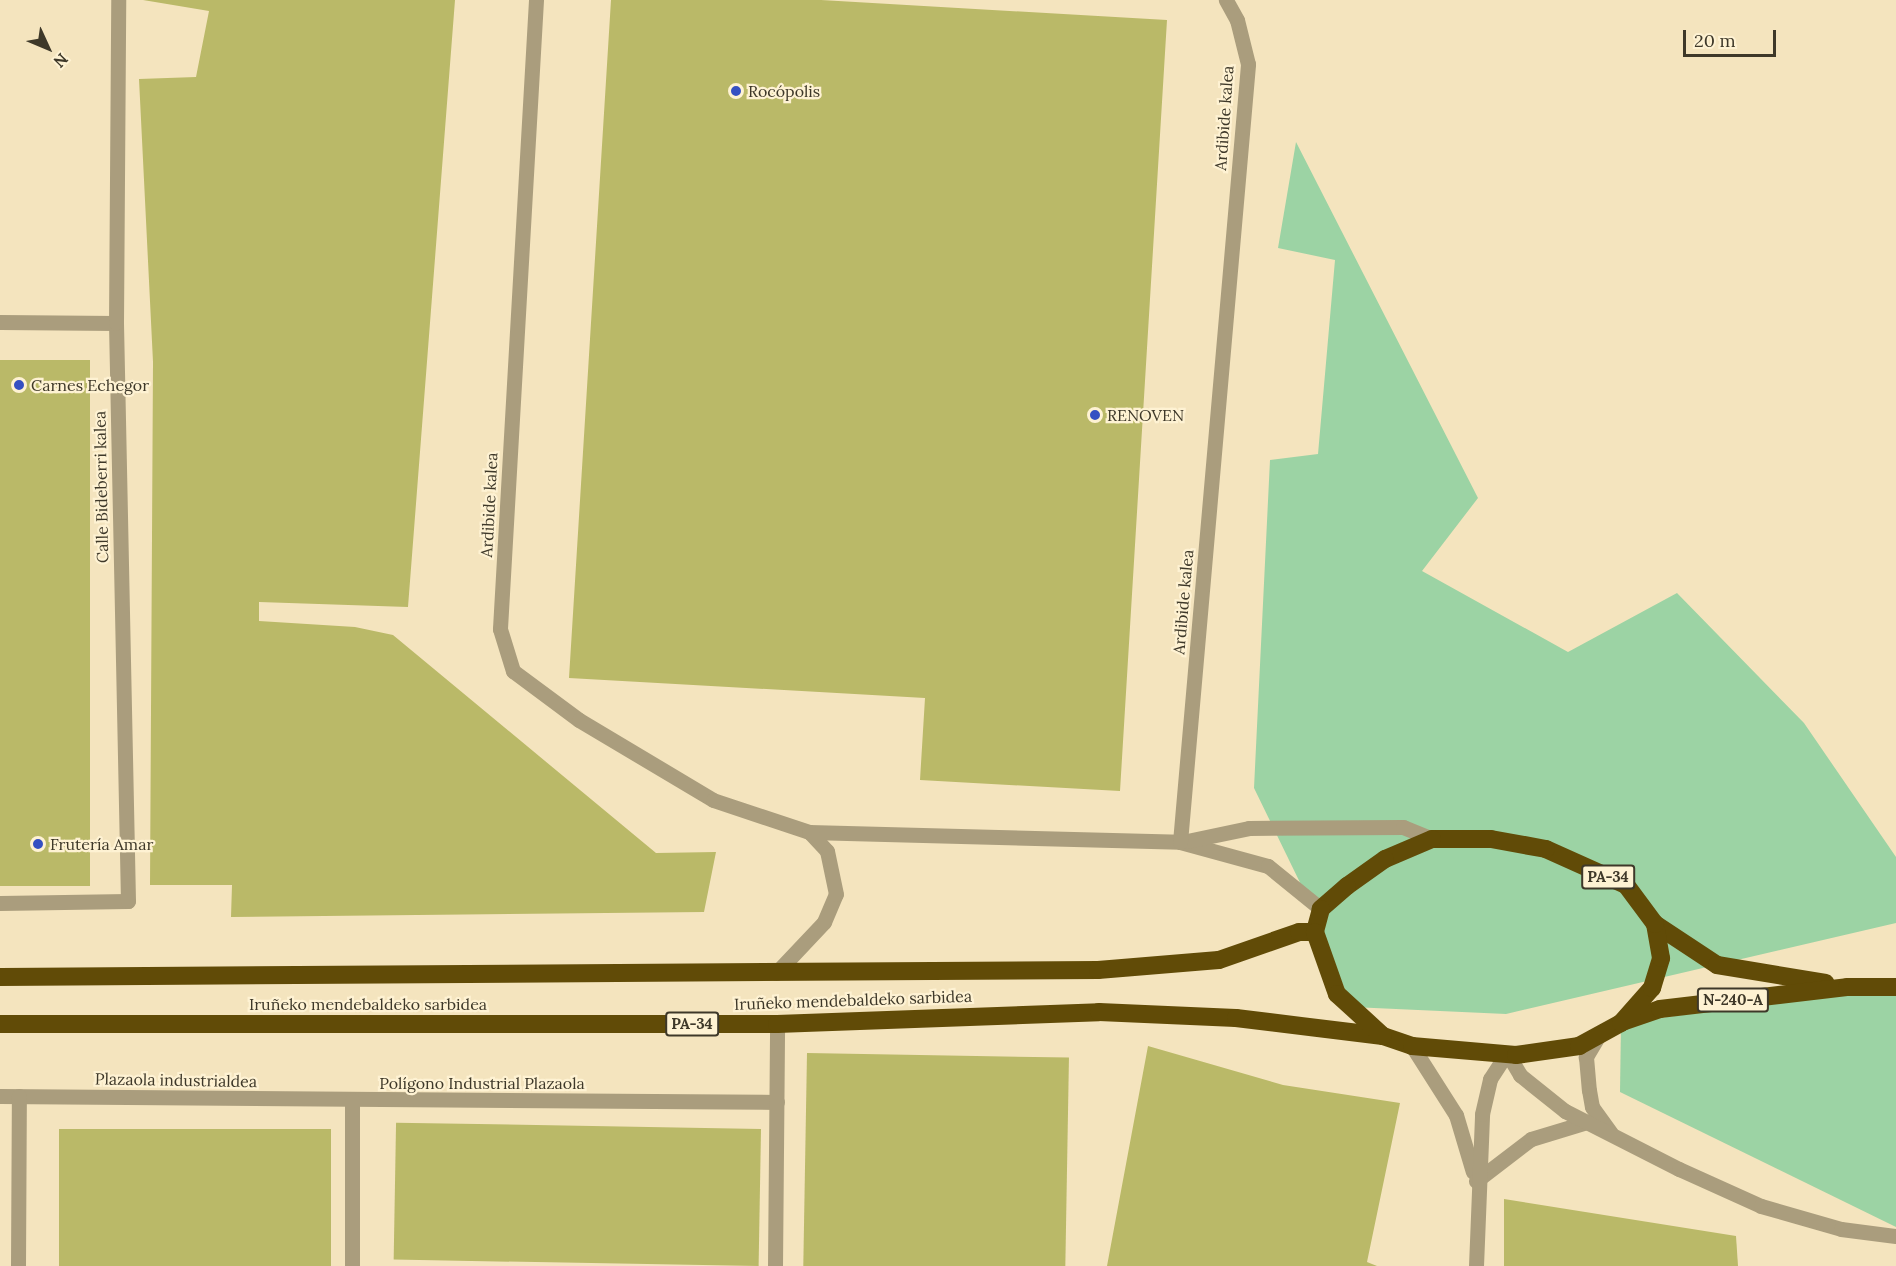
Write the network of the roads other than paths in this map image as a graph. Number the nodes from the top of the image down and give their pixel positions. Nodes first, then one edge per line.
1 (118, 0) edge
2 (536, 0) edge
3 (1226, 0) edge
4 (0, 322) edge
5 (116, 323) junction
6 (809, 832) junction
7 (1432, 839) junction
8 (1180, 842) junction
9 (0, 903) edge
10 (1321, 909) junction
11 (1655, 924) junction
12 (1315, 932) junction
13 (776, 973) junction
14 (0, 977) edge
15 (1847, 987) junction
16 (1896, 987) edge
17 (1621, 1023) junction
18 (0, 1024) edge
19 (777, 1024) junction
20 (1599, 1035) junction
21 (1383, 1036) junction
22 (1412, 1046) junction
23 (1507, 1053) junction
24 (0, 1096) edge
25 (19, 1096) junction
26 (352, 1100) junction
27 (777, 1102) junction
28 (1587, 1122) junction
29 (1612, 1135) junction
30 (1476, 1181) junction
31 (1896, 1236) edge
32 (18, 1266) edge
33 (352, 1266) edge
34 (775, 1266) edge
35 (1476, 1266) edge

1 - 5 street, Calle Bideberri kalea
2 - 6 street, Ardibide kalea
3 - 8 street, Ardibide kalea
4 - 5 street
5 - 9 street, Calle Bideberri kalea
6 - 8 street, Ardibide kalea
6 - 13 street
7 - 8 street
7 - 10 highway, Iruñeko mendebaldeko sarbidea / PA-34
7 - 11 highway, Iruñeko mendebaldeko sarbidea / PA-34
8 - 10 street
10 - 12 highway
11 - 15 highway, N-240-A
11 - 17 highway, Iruñeko mendebaldeko sarbidea / PA-34
12 - 13 highway, Iruñeko mendebaldeko sarbidea
12 - 21 highway, Iruñeko mendebaldeko sarbidea / PA-34
13 - 14 highway, Iruñeko mendebaldeko sarbidea
15 - 16 highway, N-240-A
15 - 17 highway, N-240-A
17 - 20 highway, Iruñeko mendebaldeko sarbidea / PA-34
18 - 19 highway, Iruñeko mendebaldeko sarbidea / PA-34
19 - 21 highway, Iruñeko mendebaldeko sarbidea / PA-34
19 - 27 street
20 - 23 highway, Iruñeko mendebaldeko sarbidea / PA-34
20 - 29 street
21 - 22 highway, Iruñeko mendebaldeko sarbidea / PA-34
22 - 23 highway, Iruñeko mendebaldeko sarbidea / PA-34
22 - 30 street
23 - 28 street
23 - 30 street
24 - 25 street, Plazaola industrialdea
25 - 26 street, Plazaola industrialdea
25 - 32 street
26 - 27 street, Polígono Industrial Plazaola
26 - 33 street
27 - 34 street
28 - 29 street
28 - 30 street
29 - 31 street
30 - 35 street

